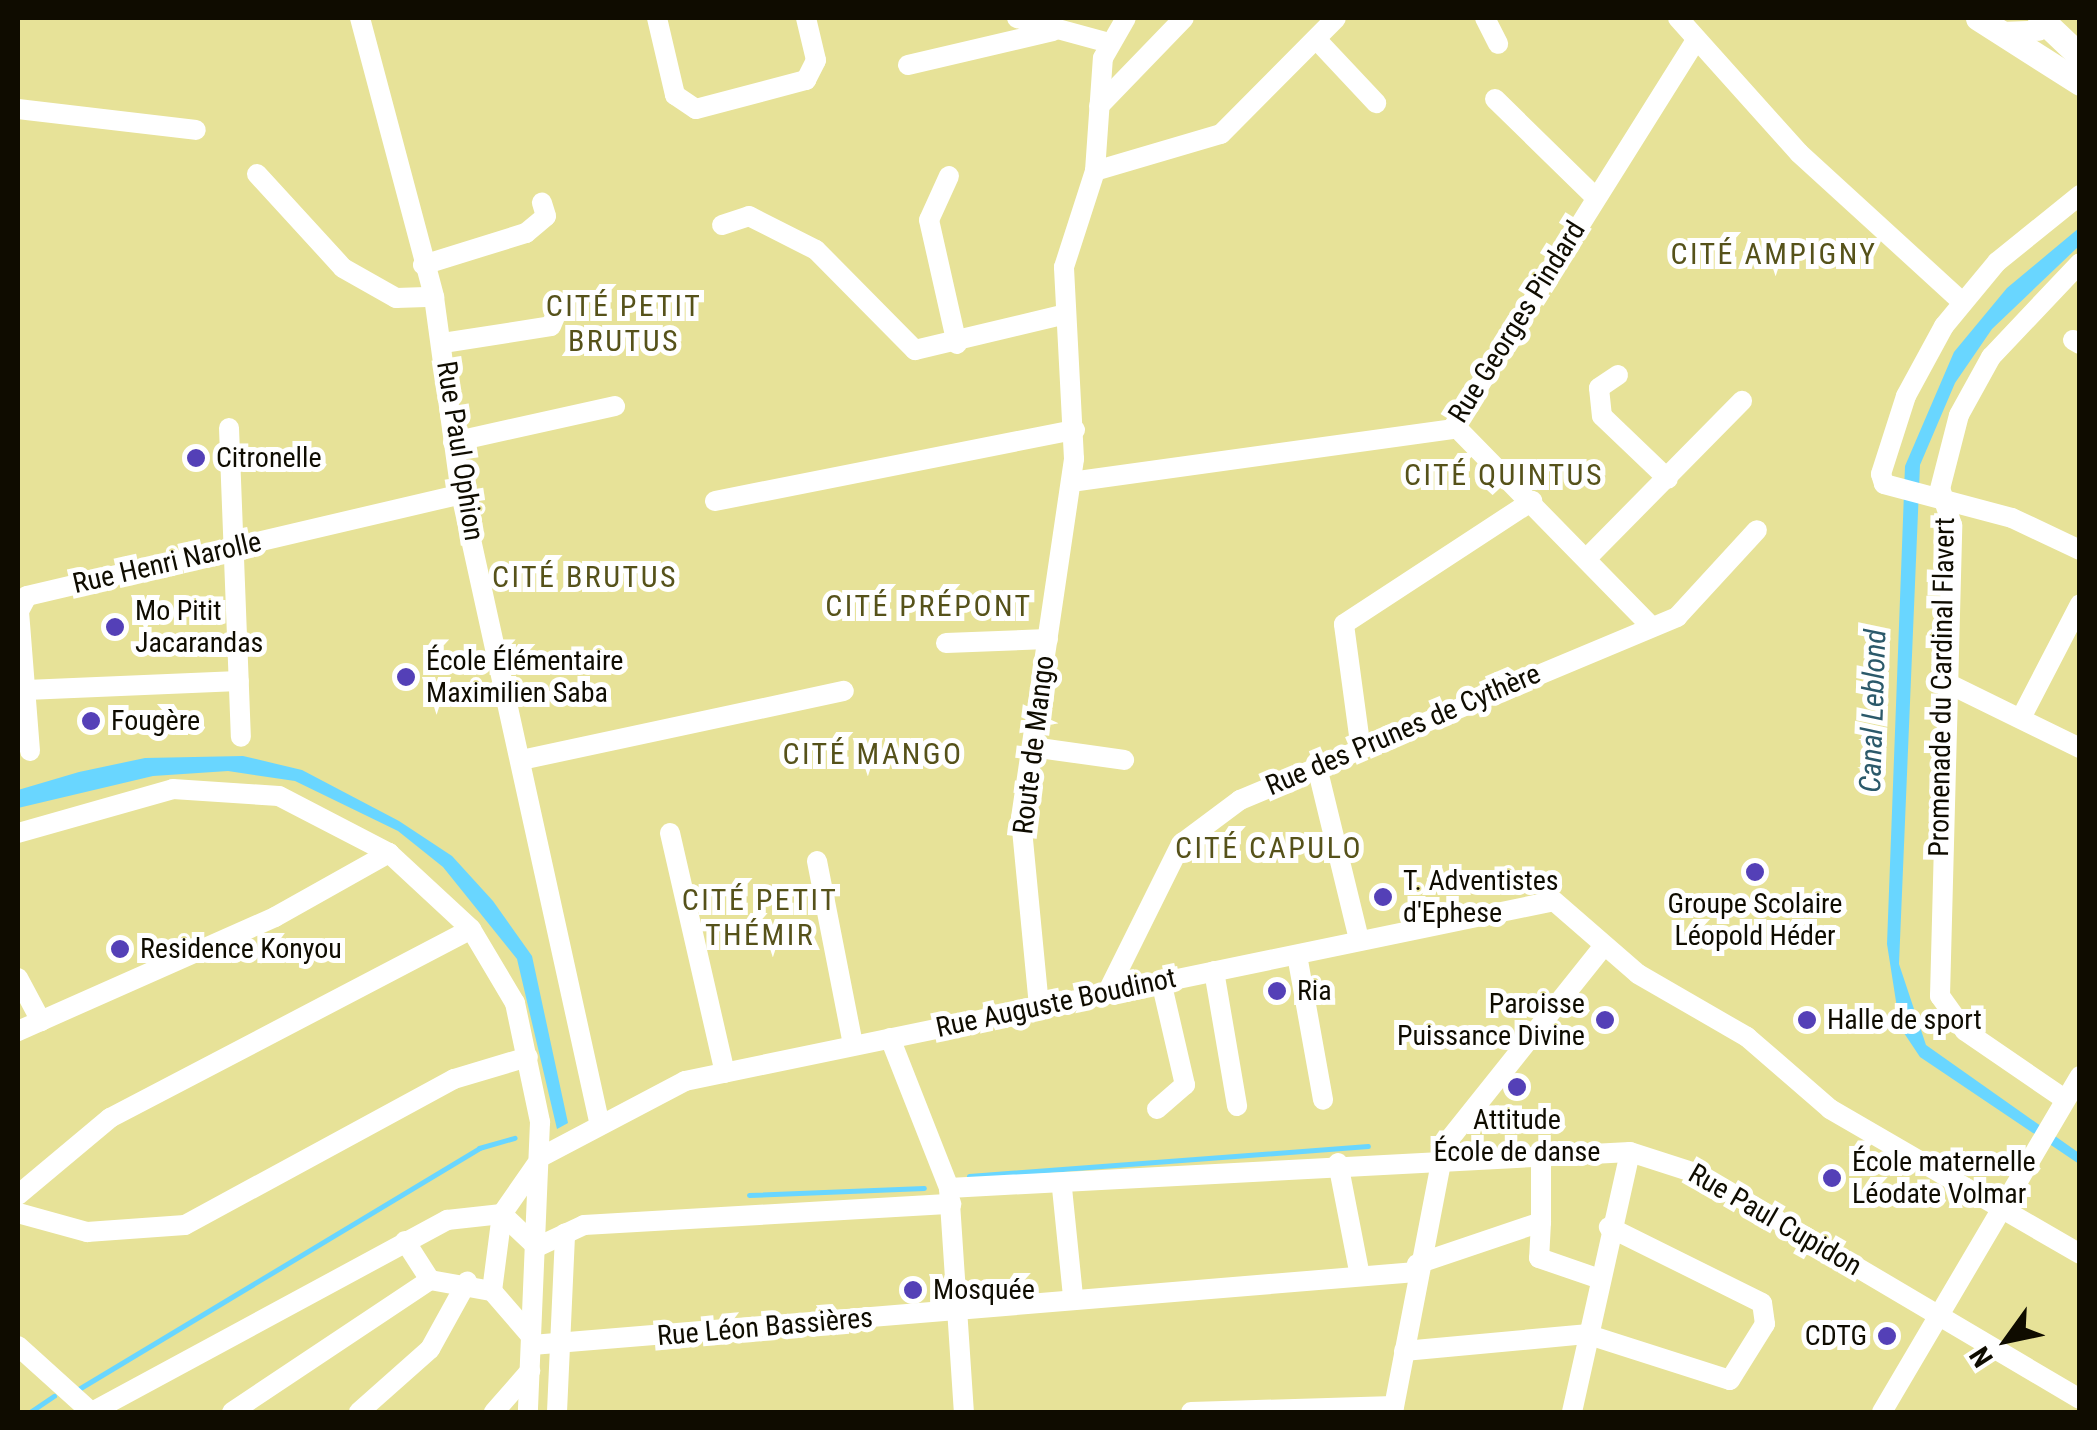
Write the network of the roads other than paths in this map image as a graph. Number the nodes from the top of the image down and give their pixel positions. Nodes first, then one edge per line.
1 (360, 18) edge
2 (657, 18) edge
3 (806, 18) edge
4 (1016, 18) edge
5 (1126, 18) edge
6 (1184, 18) edge
7 (1336, 18) edge
8 (1485, 18) edge
9 (1678, 18) edge
10 (1978, 18) edge
11 (2055, 29) edge
12 (1054, 31) junction
13 (2000, 32) junction
14 (1316, 39) junction
15 (1109, 43) junction
16 (1694, 43) junction
17 (1498, 44) dead end
18 (908, 65) dead end
19 (2056, 69) junction
20 (2080, 83) edge
21 (1495, 99) dead end
22 (1376, 102) dead end
23 (1099, 106) junction
24 (18, 108) edge
25 (196, 130) dead end
26 (1095, 171) junction
27 (258, 174) dead end
28 (949, 176) dead end
29 (2080, 196) edge
30 (1595, 197) junction
31 (542, 203) dead end
32 (722, 225) dead end
33 (2080, 263) edge
34 (424, 265) junction
35 (434, 297) junction
36 (1962, 302) junction
37 (560, 305) dead end
38 (1062, 315) junction
39 (443, 343) junction
40 (957, 344) junction
41 (1618, 375) dead end
42 (1742, 401) dead end
43 (615, 406) dead end
44 (1455, 426) junction
45 (228, 428) dead end
46 (1075, 430) junction
47 (453, 442) junction
48 (1668, 479) junction
49 (1072, 482) junction
50 (461, 494) junction
51 (1938, 499) junction
52 (716, 501) dead end
53 (1532, 501) junction
54 (1756, 530) dead end
55 (235, 549) junction
56 (2080, 550) edge
57 (1588, 556) junction
58 (2080, 604) edge
59 (18, 611) edge
60 (1652, 627) junction
61 (1048, 638) junction
62 (946, 643) dead end
63 (239, 681) junction
64 (1942, 681) junction
65 (26, 690) junction
66 (844, 691) dead end
67 (2020, 718) junction
68 (241, 738) dead end
69 (1360, 743) junction
70 (1032, 748) junction
71 (2080, 748) edge
72 (30, 751) dead end
73 (526, 759) junction
74 (1124, 760) dead end
75 (1316, 763) junction
76 (670, 832) dead end
77 (18, 833) edge
78 (390, 854) junction
79 (817, 860) dead end
80 (471, 929) junction
81 (1358, 939) junction
82 (1604, 946) junction
83 (1296, 955) junction
84 (1214, 971) junction
85 (18, 978) edge
86 (1161, 981) junction
87 (1108, 991) junction
88 (1039, 1006) junction
89 (40, 1020) junction
90 (18, 1031) edge
91 (890, 1038) junction
92 (853, 1045) junction
93 (528, 1057) junction
94 (725, 1073) junction
95 (2080, 1076) edge
96 (1324, 1100) dead end
97 (1237, 1106) dead end
98 (2059, 1106) junction
99 (1157, 1109) dead end
100 (599, 1121) junction
101 (1630, 1152) junction
102 (539, 1158) junction
103 (1541, 1158) junction
104 (1438, 1160) junction
105 (1338, 1163) junction
106 (1062, 1188) junction
107 (18, 1194) edge
108 (950, 1196) junction
109 (2000, 1208) junction
110 (18, 1214) edge
111 (502, 1214) junction
112 (1541, 1222) junction
113 (1609, 1227) junction
114 (565, 1233) junction
115 (405, 1242) junction
116 (536, 1247) junction
117 (2080, 1254) edge
118 (1416, 1268) junction
119 (1358, 1272) junction
120 (535, 1278) junction
121 (1598, 1278) junction
122 (430, 1280) junction
123 (467, 1282) junction
124 (492, 1290) junction
125 (1073, 1297) junction
126 (959, 1311) junction
127 (1939, 1316) junction
128 (1586, 1334) junction
129 (532, 1342) junction
130 (559, 1344) junction
131 (18, 1346) edge
132 (1404, 1352) junction
133 (530, 1371) junction
134 (2080, 1399) edge
135 (1394, 1409) edge
136 (91, 1412) edge
137 (232, 1412) edge
138 (359, 1412) edge
139 (494, 1412) edge
140 (528, 1412) edge
141 (557, 1412) edge
142 (964, 1412) edge
143 (1190, 1412) edge
144 (1572, 1412) edge
145 (1882, 1412) edge

1 - 34 street, Rue Paul Ophion
2 - 3 street
4 - 12 street
5 - 15 street, Route de Mango
6 - 23 street
7 - 14 street
8 - 17 street
9 - 16 street
10 - 13 main road
11 - 13 street
11 - 19 street
12 - 15 street
12 - 18 street
13 - 19 main road
14 - 22 street
14 - 26 street
15 - 23 street, Route de Mango
16 - 30 street, Rue Georges Pindard
16 - 36 street
19 - 20 main road
21 - 30 street
23 - 26 street, Route de Mango
24 - 25 street
26 - 38 street, Route de Mango
27 - 35 street
28 - 40 street
29 - 36 street
30 - 44 street, Rue Georges Pindard
31 - 34 street
32 - 40 street
33 - 51 street, Promenade du Cardinal Flavert
34 - 35 street, Rue Paul Ophion
35 - 39 street, Rue Paul Ophion
36 - 51 street
37 - 39 street
38 - 40 street
38 - 46 street, Route de Mango
39 - 47 street, Rue Paul Ophion
41 - 48 street
42 - 48 street
43 - 47 street
44 - 49 street, Rue Georges Pindard
44 - 53 street
45 - 55 street
46 - 49 street, Route de Mango
46 - 52 street
47 - 50 street, Rue Paul Ophion
48 - 57 street
49 - 61 street, Route de Mango
50 - 55 street, Rue Henri Narolle
50 - 73 street, Rue Paul Ophion
51 - 56 street
51 - 64 street, Promenade du Cardinal Flavert
53 - 57 street
53 - 69 street
54 - 60 street, Rue des Prunes de Cythère
55 - 59 street, Rue Henri Narolle
55 - 63 street
57 - 60 street
58 - 67 street
59 - 65 street, Rue Henri Narolle
60 - 69 street, Rue des Prunes de Cythère
61 - 62 street
61 - 70 street, Route de Mango
63 - 65 street
63 - 68 street
64 - 67 street
64 - 98 street, Promenade du Cardinal Flavert
65 - 72 street, Rue Henri Narolle
66 - 73 street
67 - 71 street
69 - 75 street, Rue des Prunes de Cythère
70 - 74 street
70 - 88 street, Route de Mango
73 - 100 street, Rue Paul Ophion
75 - 81 street
75 - 87 street, Rue des Prunes de Cythère
76 - 94 street
77 - 78 street
78 - 80 street
78 - 89 street
79 - 92 street
80 - 93 street
80 - 107 street
81 - 82 street, Rue Auguste Boudinot
81 - 83 street, Rue Auguste Boudinot
82 - 104 street
82 - 109 street
83 - 84 street, Rue Auguste Boudinot
83 - 96 street
84 - 86 street, Rue Auguste Boudinot
84 - 97 street
85 - 89 street
86 - 87 street, Rue Auguste Boudinot
86 - 99 street
87 - 88 street, Rue Auguste Boudinot
88 - 91 street, Rue Auguste Boudinot
89 - 90 street
91 - 92 street, Rue Auguste Boudinot
91 - 108 street
92 - 94 street, Rue Auguste Boudinot
93 - 102 street
93 - 110 street
94 - 100 street, Rue Auguste Boudinot
95 - 98 street
98 - 109 street
100 - 102 street, Rue Auguste Boudinot
101 - 103 street, Rue Paul Cupidon
101 - 113 street
101 - 127 street, Rue Paul Cupidon
102 - 111 street
102 - 116 street
103 - 104 street, Rue Paul Cupidon
103 - 112 street
104 - 105 street, Rue Paul Cupidon
104 - 118 street
105 - 106 street, Rue Paul Cupidon
105 - 119 street
106 - 108 street, Rue Paul Cupidon
106 - 125 street
108 - 114 street, Rue Paul Cupidon
108 - 126 street
109 - 117 street
109 - 127 street
111 - 115 street
111 - 116 street
111 - 124 street
112 - 118 street, Rue Léon Bassières
112 - 121 street
113 - 121 street
113 - 128 street
114 - 116 street
114 - 130 street
115 - 122 street
115 - 136 street
116 - 120 street
118 - 119 street, Rue Léon Bassières
118 - 132 street
119 - 125 street, Rue Léon Bassières
120 - 124 street
120 - 129 street
121 - 128 street
122 - 123 street
122 - 137 street
123 - 124 street
123 - 138 street
124 - 129 street
125 - 126 street, Rue Léon Bassières
126 - 130 street, Rue Léon Bassières
126 - 142 street
127 - 134 street, Rue Paul Cupidon
127 - 145 street
128 - 132 street
128 - 144 street
129 - 130 street, Rue Léon Bassières
129 - 133 street
130 - 141 street
131 - 136 street
132 - 135 street
133 - 139 street
133 - 140 street
135 - 143 street

